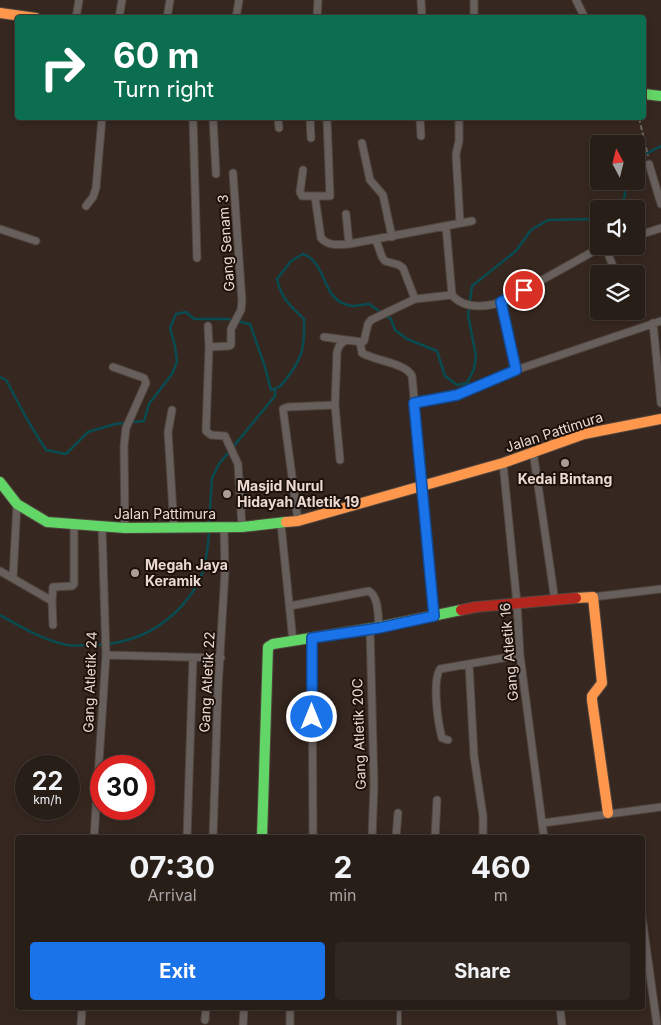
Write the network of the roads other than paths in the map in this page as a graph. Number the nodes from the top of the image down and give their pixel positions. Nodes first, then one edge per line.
1 (79, 0) edge
2 (122, 0) edge
3 (170, 0) edge
4 (239, 0) edge
5 (318, 0) edge
6 (421, 0) edge
7 (474, 0) edge
8 (576, 0) edge
9 (0, 13) edge
10 (15, 15) edge
11 (76, 15) edge
12 (120, 15) edge
13 (168, 15) edge
14 (236, 15) edge
15 (317, 15) edge
16 (422, 15) edge
17 (474, 15) edge
18 (584, 15) edge
19 (646, 94) edge
20 (661, 96) edge
21 (102, 120) edge
22 (193, 120) edge
23 (213, 120) edge
24 (278, 120) edge
25 (310, 120) edge
26 (327, 120) edge
27 (420, 120) edge
28 (459, 120) edge
29 (279, 128) dead end
30 (421, 136) dead end
31 (311, 138) dead end
32 (362, 142) dead end
33 (649, 164) road end
34 (303, 170) dead end
35 (233, 173) dead end
36 (216, 174) dead end
37 (315, 197) junction
38 (661, 204) edge
39 (86, 206) dead end
40 (346, 214) dead end
41 (472, 221) dead end
42 (460, 224) junction
43 (446, 226) junction
44 (661, 228) edge
45 (0, 229) edge
46 (645, 233) edge
47 (392, 237) junction
48 (376, 240) junction
49 (36, 241) dead end
50 (349, 244) junction
51 (590, 254) edge
52 (197, 258) dead end
53 (455, 298) junction
54 (415, 299) junction
55 (501, 302) junction
56 (661, 321) edge
57 (652, 323) junction
58 (208, 326) dead end
59 (324, 337) dead end
60 (345, 340) junction
61 (360, 342) junction
62 (210, 347) junction
63 (113, 367) dead end
64 (516, 370) junction
65 (414, 403) junction
66 (661, 403) edge
67 (334, 404) junction
68 (172, 410) dead end
69 (661, 419) edge
70 (533, 451) junction
71 (340, 460) dead end
72 (503, 463) junction
73 (0, 482) edge
74 (423, 487) junction
75 (16, 504) junction
76 (298, 522) junction
77 (281, 524) junction
78 (74, 525) junction
79 (102, 527) junction
80 (242, 527) junction
81 (125, 528) junction
82 (174, 528) junction
83 (215, 528) junction
84 (0, 571) edge
85 (13, 577) junction
86 (661, 589) edge
87 (593, 597) junction
88 (52, 601) junction
89 (555, 601) junction
90 (518, 604) junction
91 (290, 606) junction
92 (434, 616) junction
93 (53, 625) dead end
94 (374, 628) junction
95 (312, 638) junction
96 (294, 642) junction
97 (106, 653) junction
98 (520, 655) junction
99 (193, 658) junction
100 (221, 658) junction
101 (469, 664) junction
102 (448, 740) dead end
103 (437, 800) dead end
104 (661, 807) edge
105 (398, 813) dead end
106 (608, 813) junction
107 (543, 823) junction
108 (94, 835) edge
109 (187, 835) edge
110 (213, 835) edge
111 (262, 835) edge
112 (313, 835) edge
113 (372, 835) edge
114 (396, 835) edge
115 (435, 835) edge
116 (483, 835) edge
117 (544, 835) edge
118 (645, 939) edge
119 (651, 982) junction
120 (645, 983) edge
121 (82, 1010) edge
122 (206, 1010) edge
123 (244, 1010) edge
124 (290, 1010) edge
125 (399, 1010) edge
126 (560, 1010) edge
127 (205, 1020) dead end
128 (80, 1025) edge
129 (243, 1025) edge
130 (290, 1025) edge
131 (399, 1025) edge
132 (562, 1025) edge
133 (657, 1025) edge

1 - 11 street
2 - 12 street
3 - 13 street
4 - 14 street
5 - 15 street
6 - 16 street
7 - 17 street
8 - 18 street
9 - 10 street
19 - 20 street
21 - 39 street
22 - 52 street
23 - 36 street
24 - 29 street
25 - 31 street
26 - 37 street
27 - 30 street
28 - 42 street
32 - 47 street
33 - 38 street
34 - 37 street
35 - 62 street, Gang Senam 3
37 - 50 street
40 - 50 street
41 - 42 street
42 - 43 street
43 - 47 street
43 - 53 street
44 - 46 street
45 - 49 street
47 - 48 street
48 - 50 street
48 - 54 street
51 - 55 street
53 - 54 street
53 - 55 street
54 - 61 street
55 - 64 street
56 - 57 street
57 - 64 street
57 - 66 street
58 - 62 street
59 - 60 street
60 - 61 street
60 - 67 street
61 - 65 street
62 - 80 street
63 - 81 street
64 - 65 street
65 - 74 street
67 - 71 street
67 - 76 street
68 - 82 street
69 - 70 street, Jalan Pattimura
70 - 72 street, Jalan Pattimura
70 - 89 street
72 - 74 street, Jalan Pattimura
72 - 90 street, Gang Atletik 16
73 - 75 street, Jalan Pattimura
74 - 76 street, Jalan Pattimura
74 - 92 street
75 - 78 street, Jalan Pattimura
75 - 85 street
76 - 77 street, Jalan Pattimura
77 - 80 street, Jalan Pattimura
77 - 91 street
78 - 79 street, Jalan Pattimura
78 - 88 street
79 - 81 street, Jalan Pattimura
79 - 97 street, Gang Atletik 24
80 - 83 street, Jalan Pattimura
81 - 82 street, Jalan Pattimura
82 - 83 street, Jalan Pattimura
83 - 100 street, Gang Atletik 22
84 - 85 street
85 - 88 street
86 - 87 street
87 - 89 street
87 - 106 street
88 - 93 street
89 - 90 street
90 - 92 street
90 - 98 street, Gang Atletik 16
91 - 94 street, Gang Atletik 20C
91 - 96 street
92 - 94 street
94 - 95 street
94 - 113 street, Gang Atletik 20C
95 - 96 street
95 - 112 street
96 - 111 street
97 - 99 street
97 - 108 street, Gang Atletik 24
98 - 101 street
98 - 107 street, Gang Atletik 16
99 - 100 street
99 - 109 street
100 - 110 street, Gang Atletik 22
101 - 102 street
101 - 116 street
103 - 115 street
104 - 106 street
105 - 114 street
106 - 107 street
107 - 117 street, Gang Atletik 16
118 - 119 street
119 - 120 street
119 - 133 street
121 - 128 street
122 - 127 street
123 - 129 street
124 - 130 street
125 - 131 lane
126 - 132 street

